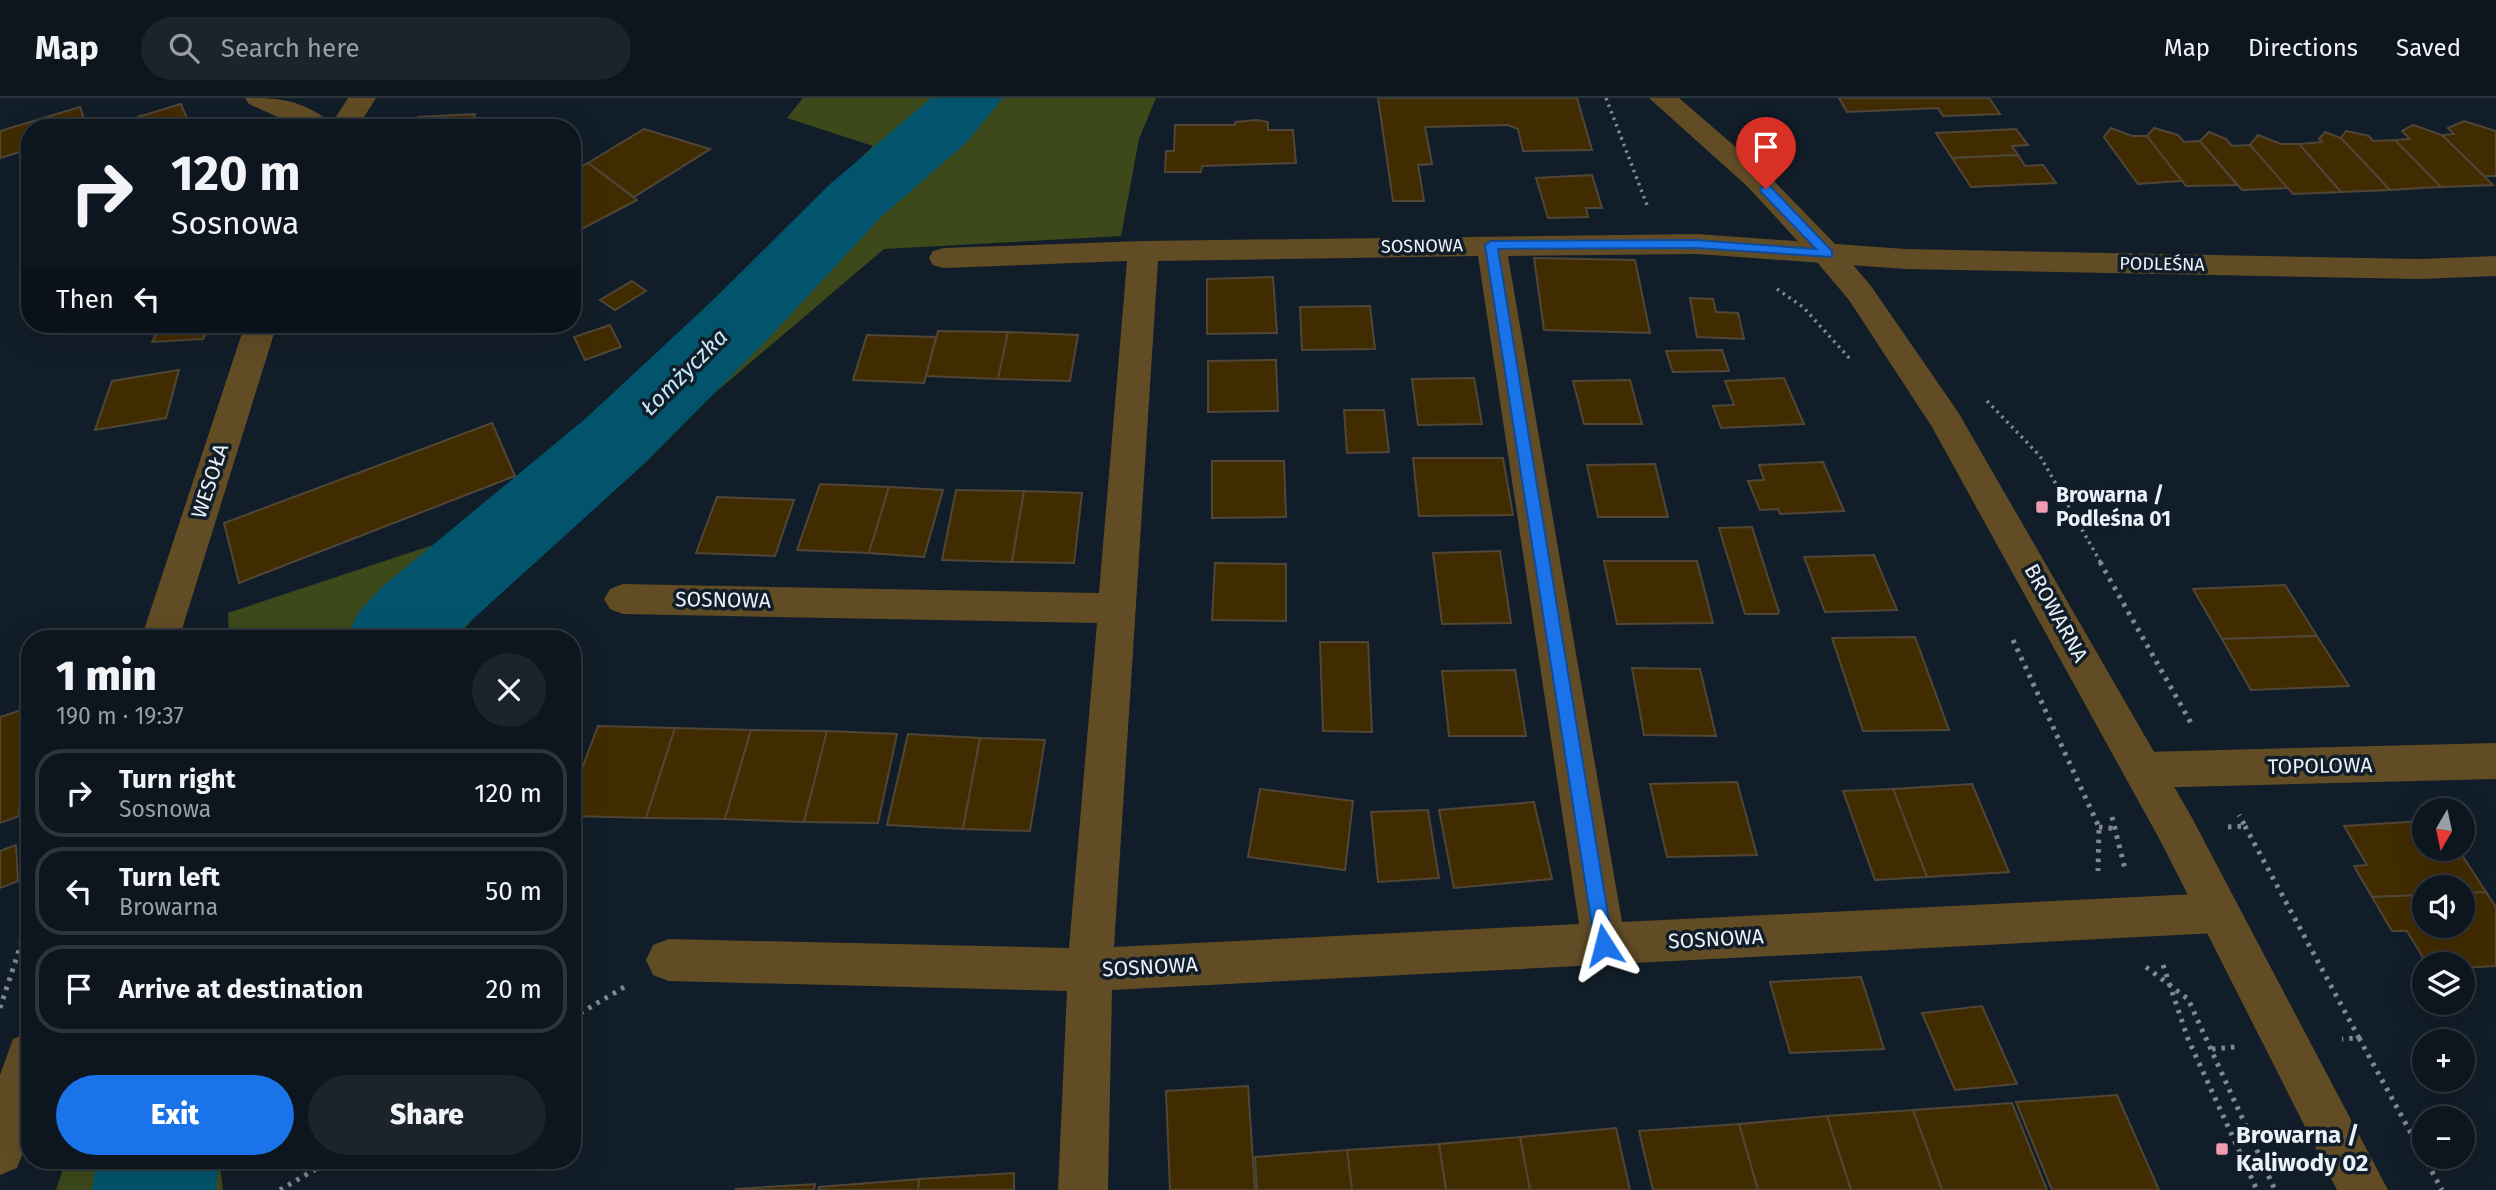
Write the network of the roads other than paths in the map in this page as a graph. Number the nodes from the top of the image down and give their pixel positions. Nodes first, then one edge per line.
1 (259, 98) edge
2 (362, 98) edge
3 (1663, 98) edge
4 (308, 119) edge
5 (349, 119) edge
6 (1491, 245) junction
7 (1143, 251) junction
8 (1827, 254) junction
9 (944, 258) dead end
10 (2496, 266) edge
11 (258, 333) edge
12 (622, 598) dead end
13 (1117, 608) junction
14 (163, 630) edge
15 (2496, 761) edge
16 (2144, 770) junction
17 (2217, 913) junction
18 (1604, 945) junction
19 (669, 960) road end
20 (1090, 970) junction
21 (21, 1084) edge
22 (0, 1151) edge
23 (1083, 1190) edge
24 (2363, 1190) edge

1 - 4 street
2 - 5 street
3 - 8 street, BROWARNA
6 - 7 street, SOSNOWA
6 - 8 street, SOSNOWA
6 - 18 street
7 - 9 street, SOSNOWA
7 - 13 street, SOSNOWA
8 - 10 street, PODLEŚNA
8 - 16 street, BROWARNA
11 - 14 street, WESOŁA
12 - 13 street, SOSNOWA
13 - 20 street, SOSNOWA
15 - 16 street, TOPOLOWA
16 - 17 street, BROWARNA
17 - 18 street, SOSNOWA
17 - 24 street, BROWARNA
18 - 20 street, SOSNOWA
19 - 20 street, SOSNOWA
20 - 23 street, SOSNOWA
21 - 22 street

